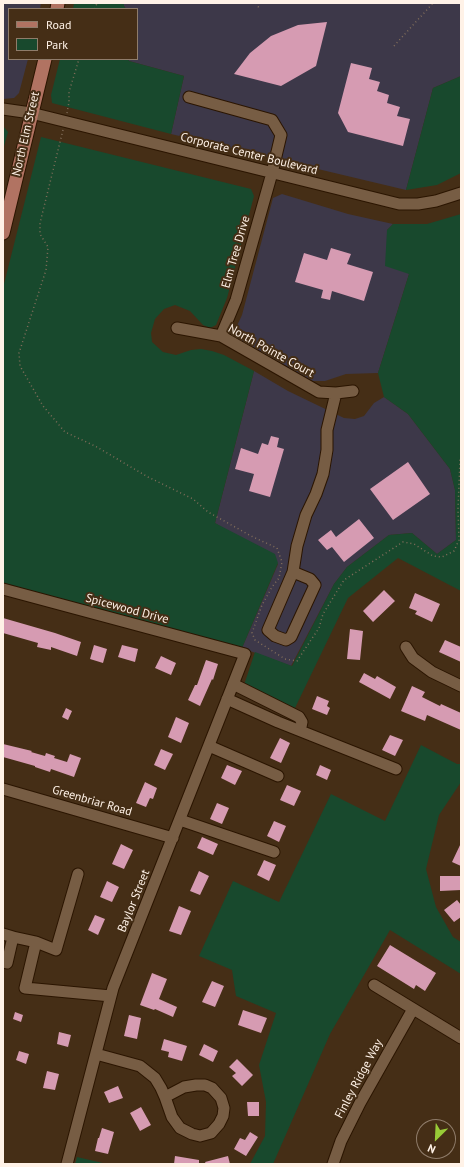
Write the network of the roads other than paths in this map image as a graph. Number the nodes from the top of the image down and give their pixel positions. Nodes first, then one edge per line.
1 (45, 60) edge
2 (189, 97) dead end
3 (3, 109) edge
4 (32, 113) junction
5 (272, 173) junction
6 (461, 193) edge
7 (3, 233) edge
8 (177, 328) dead end
9 (221, 336) junction
10 (352, 391) dead end
11 (336, 393) junction
12 (293, 572) junction
13 (3, 589) edge
14 (406, 647) dead end
15 (245, 654) joint
16 (233, 684) junction
17 (461, 686) edge
18 (227, 699) junction
19 (299, 730) junction
20 (209, 746) junction
21 (396, 769) dead end
22 (278, 776) dead end
23 (3, 788) edge
24 (180, 820) junction
25 (173, 838) junction
26 (274, 852) dead end
27 (78, 874) dead end
28 (8, 935) edge
29 (36, 942) junction
30 (3, 962) edge
31 (374, 985) dead end
32 (111, 996) junction
33 (412, 1009) junction
34 (461, 1038) edge
35 (96, 1054) junction
36 (165, 1097) junction
37 (66, 1164) edge
38 (333, 1164) edge

1 - 4 main road, North Elm Street
2 - 5 street, Elm Tree Drive
3 - 4 street, Corporate Center Boulevard
4 - 5 street, Corporate Center Boulevard
4 - 7 main road, North Elm Street
5 - 6 street, Corporate Center Boulevard
5 - 9 street, Elm Tree Drive
8 - 9 street, North Pointe Court
9 - 11 street, North Pointe Court
10 - 11 street, North Pointe Court
11 - 12 street
12 - 12 street
13 - 15 street, Spicewood Drive
14 - 17 street
15 - 16 street, Baylor Street
16 - 18 street, Baylor Street
16 - 19 street
18 - 19 street
18 - 20 street, Baylor Street
19 - 21 street
20 - 22 street
20 - 24 street, Baylor Street
23 - 25 street, Greenbriar Road
24 - 25 street, Baylor Street
24 - 26 street
25 - 32 street, Baylor Street
27 - 29 street
28 - 29 street
28 - 30 street
29 - 32 street
31 - 33 street
32 - 35 street, Baylor Street
33 - 34 street
33 - 38 street, Finley Ridge Way
35 - 36 street
35 - 37 street, Baylor Street
36 - 36 street

